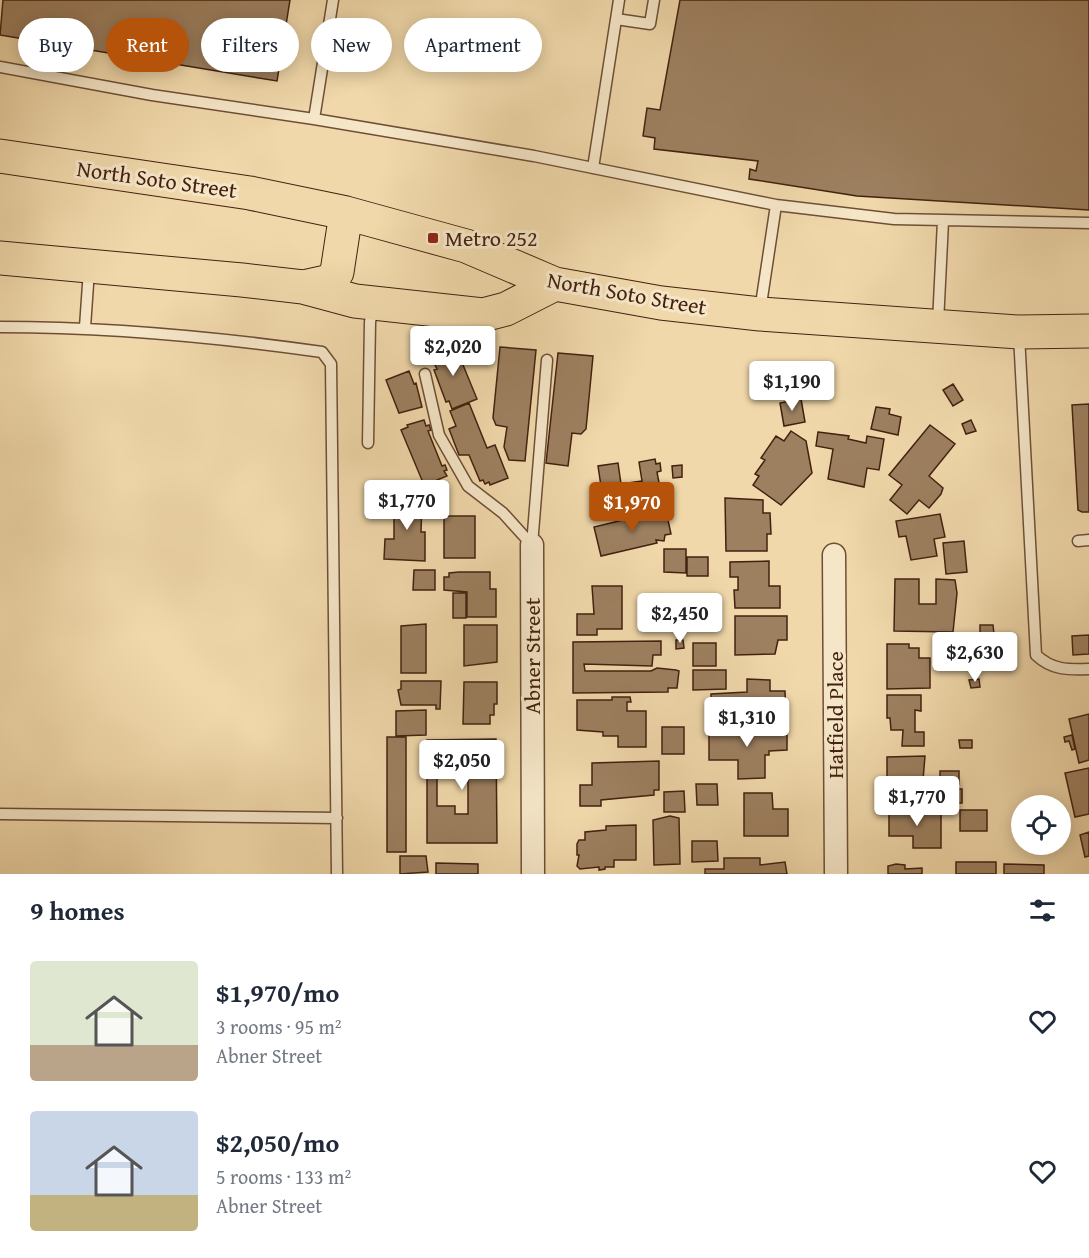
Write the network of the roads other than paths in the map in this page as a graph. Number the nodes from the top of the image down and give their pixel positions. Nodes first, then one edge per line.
1 (333, 0) edge
2 (619, 0) edge
3 (654, 0) edge
4 (616, 20) junction
5 (0, 68) edge
6 (314, 119) junction
7 (0, 156) edge
8 (593, 168) junction
9 (776, 205) junction
10 (346, 213) junction
11 (943, 221) junction
12 (1089, 223) edge
13 (0, 258) edge
14 (90, 264) junction
15 (555, 284) junction
16 (303, 287) junction
17 (373, 303) junction
18 (760, 314) junction
19 (938, 326) junction
20 (0, 327) edge
21 (85, 327) junction
22 (1089, 331) edge
23 (1019, 332) junction
24 (547, 360) dead end
25 (425, 374) dead end
26 (368, 443) dead end
27 (532, 545) junction
28 (834, 555) dead end
29 (1089, 669) edge
30 (0, 814) edge
31 (337, 818) junction
32 (337, 874) edge
33 (533, 874) edge
34 (836, 874) edge

1 - 6 lane
2 - 4 lane
3 - 4 lane
4 - 8 lane
5 - 6 lane
6 - 8 lane
7 - 10 main road, North Soto Street
8 - 9 lane
9 - 11 lane
9 - 18 lane
10 - 15 main road, North Soto Street
10 - 16 main road
11 - 12 lane
11 - 19 lane
13 - 14 main road
14 - 16 main road
14 - 21 lane
15 - 17 main road
15 - 18 main road, North Soto Street
16 - 17 main road
17 - 26 lane
18 - 19 main road, North Soto Street
19 - 23 main road, North Soto Street
20 - 21 lane
21 - 31 lane
22 - 23 main road, North Soto Street
23 - 29 lane
24 - 27 lane
25 - 27 lane
27 - 33 street, Abner Street
28 - 34 street, Hatfield Place
30 - 31 lane
31 - 32 lane

